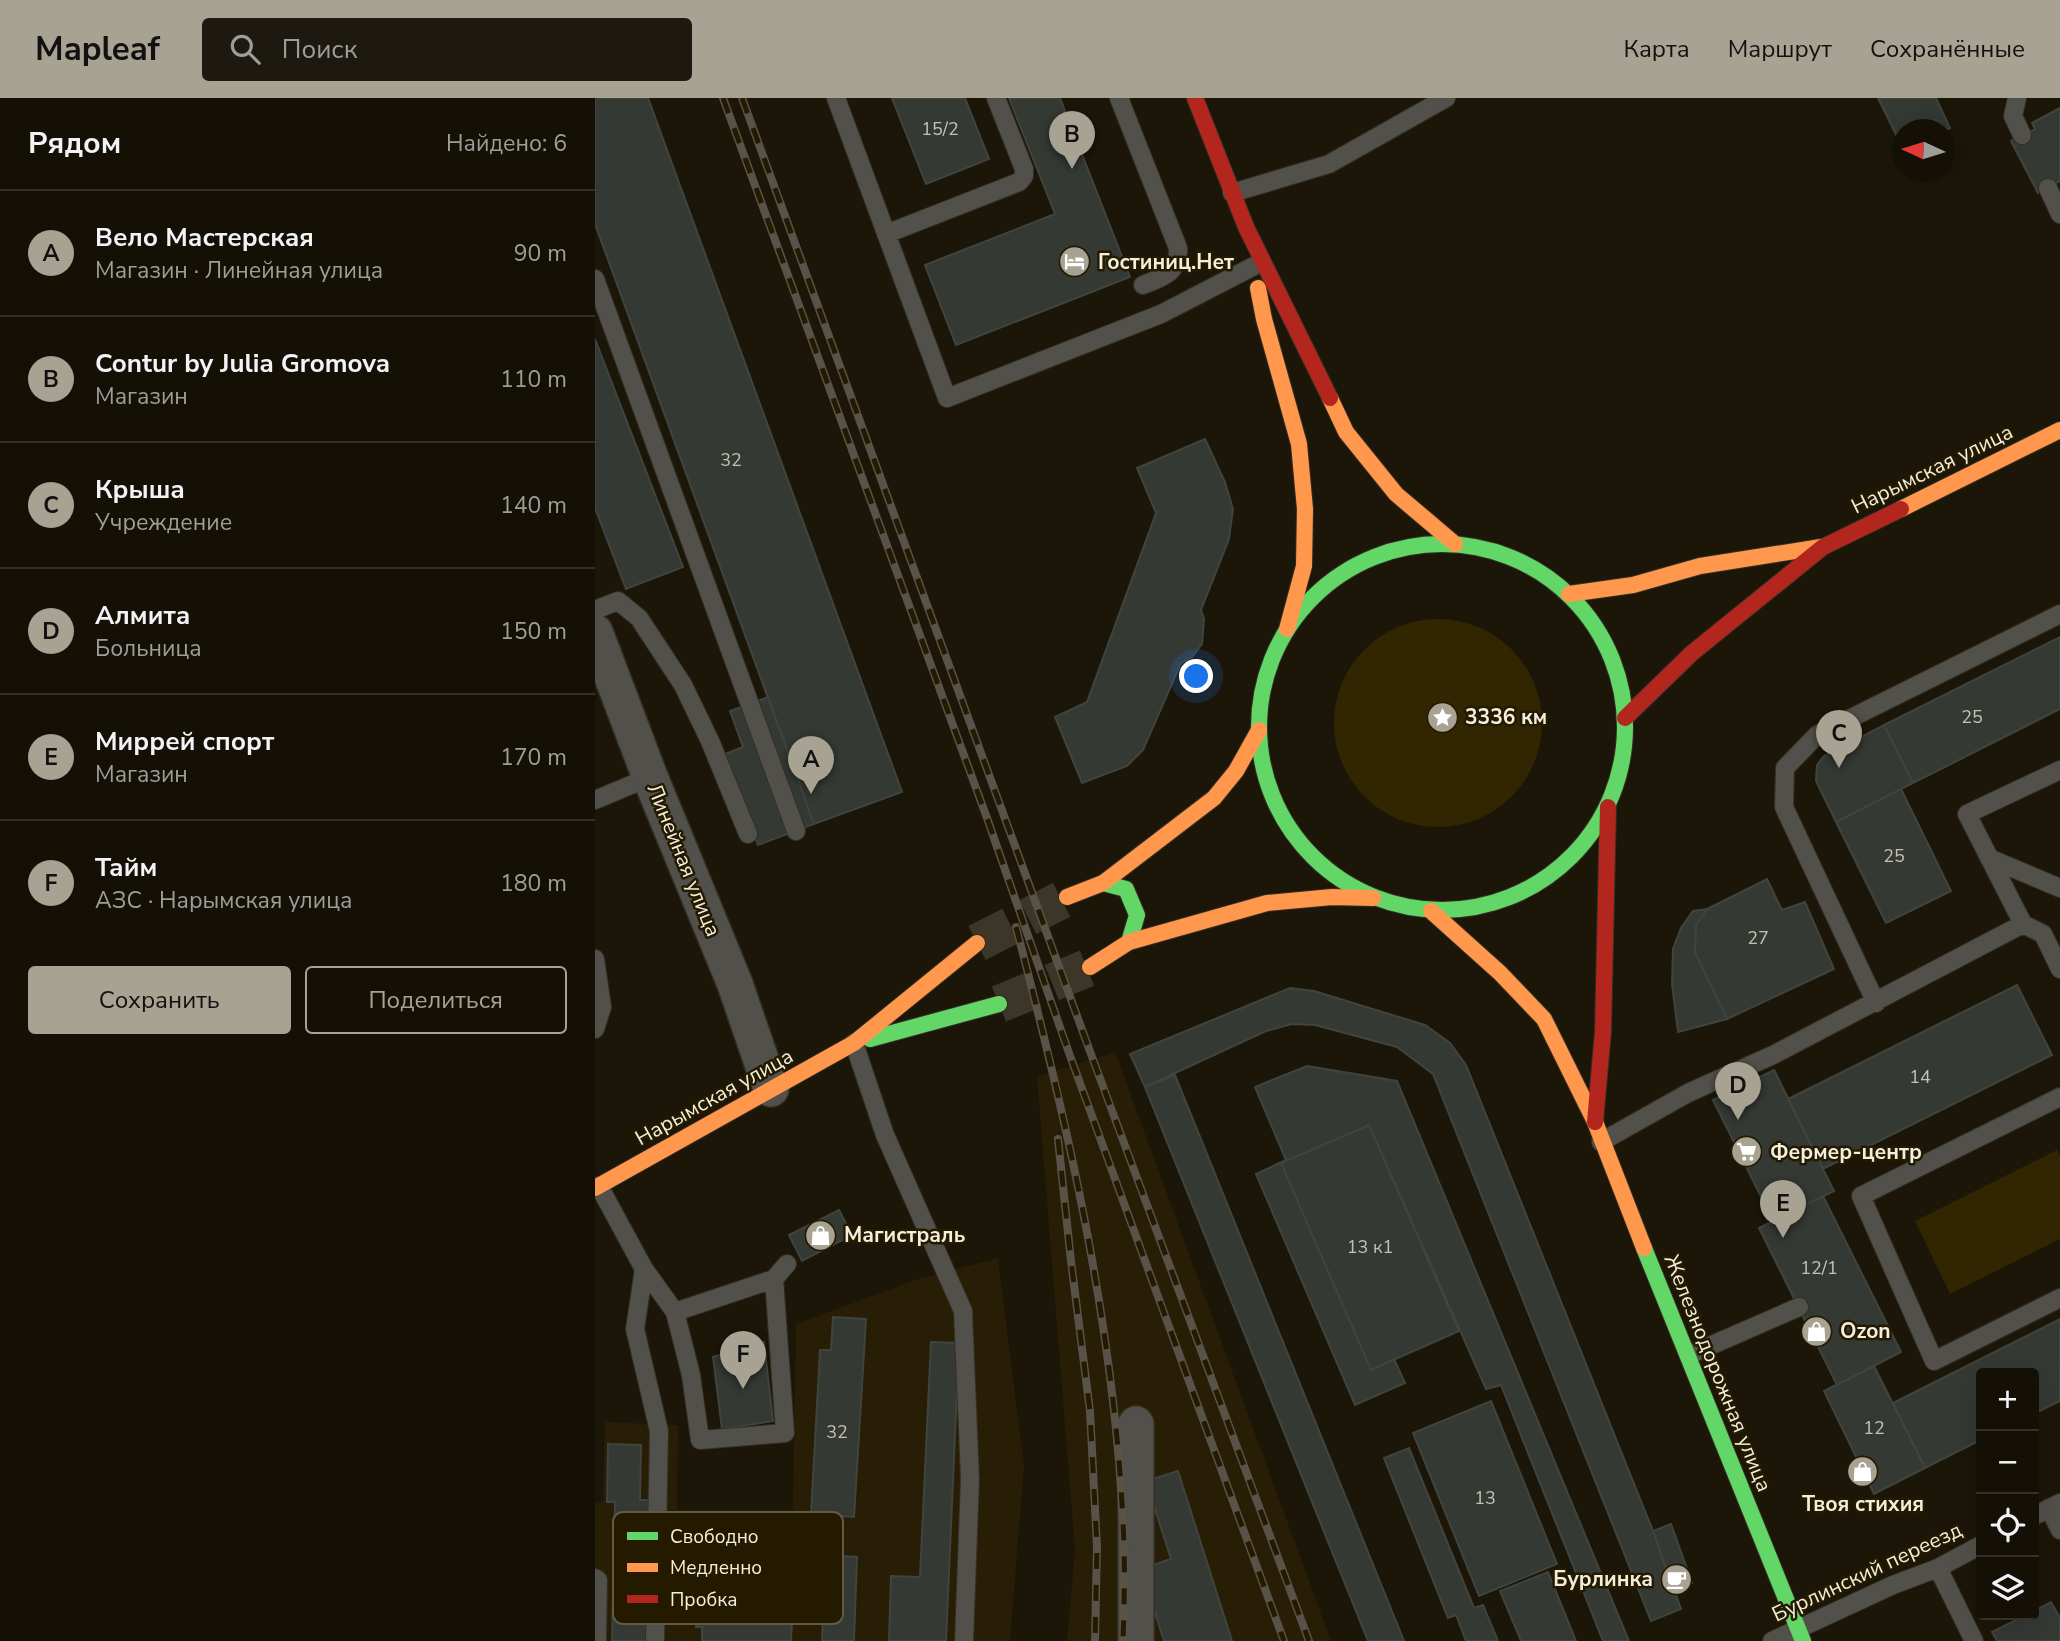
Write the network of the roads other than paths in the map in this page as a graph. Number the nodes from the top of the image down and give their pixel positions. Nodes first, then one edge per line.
1 (836, 98) edge
2 (996, 98) edge
3 (1119, 98) edge
4 (1195, 98) edge
5 (1445, 98) edge
6 (2017, 98) edge
7 (2022, 135) dead end
8 (2048, 188) dead end
9 (1232, 193) junction
10 (2060, 214) edge
11 (1245, 228) junction
12 (886, 234) junction
13 (1254, 266) junction
14 (1143, 285) dead end
15 (597, 289) edge
16 (2060, 429) edge
17 (1455, 544) junction
18 (1823, 547) junction
19 (1569, 594) junction
20 (595, 610) edge
21 (2060, 614) edge
22 (1287, 629) junction
23 (595, 632) edge
24 (1625, 718) junction
25 (1259, 730) junction
26 (2060, 770) edge
27 (650, 777) junction
28 (595, 800) edge
29 (1608, 807) junction
30 (796, 831) dead end
31 (748, 834) dead end
32 (1989, 858) junction
33 (1103, 883) junction
34 (2060, 888) edge
35 (1067, 897) tunnel mouth
36 (1375, 898) junction
37 (1431, 911) junction
38 (2023, 924) junction
39 (1129, 942) junction
40 (977, 943) tunnel mouth
41 (595, 958) edge
42 (1090, 967) tunnel mouth
43 (2060, 969) edge
44 (1876, 1003) junction
45 (999, 1004) tunnel mouth
46 (595, 1029) edge
47 (854, 1043) junction
48 (771, 1089) junction
49 (2060, 1097) edge
50 (1595, 1122) junction
51 (1601, 1142) junction
52 (597, 1187) edge
53 (787, 1264) dead end
54 (644, 1269) junction
55 (773, 1279) junction
56 (2060, 1298) edge
57 (1798, 1307) dead end
58 (675, 1312) junction
59 (1689, 1355) junction
60 (1136, 1424) dead end
61 (2048, 1509) edge
62 (657, 1512) edge
63 (2060, 1530) edge
64 (1976, 1548) edge
65 (1938, 1568) junction
66 (595, 1578) edge
67 (1801, 1635) edge
68 (597, 1641) edge
69 (964, 1641) edge
70 (1136, 1641) edge
71 (1772, 1641) edge
72 (1974, 1641) edge

1 - 12 lane
2 - 12 lane
3 - 14 lane
4 - 9 main road
5 - 9 lane
6 - 7 lane
8 - 10 lane
9 - 11 main road
11 - 13 main road
11 - 17 main road
12 - 13 lane
13 - 22 main road
15 - 30 lane
16 - 18 main road, Нарымская улица
17 - 19 main road
17 - 22 main road
18 - 19 main road
18 - 24 main road
19 - 24 main road
20 - 31 lane
21 - 44 lane
22 - 25 main road
23 - 27 street, Линейная улица
24 - 29 main road
25 - 33 main road
25 - 36 main road
26 - 32 lane
27 - 28 lane
27 - 48 street, Линейная улица
29 - 37 main road
29 - 50 main road
32 - 34 lane
32 - 38 lane
33 - 35 main road
33 - 39 main road
36 - 37 main road
36 - 39 main road
37 - 50 main road
38 - 43 lane
38 - 44 lane
39 - 42 main road
40 - 47 main road, Нарымская улица
41 - 46 lane
44 - 51 lane
45 - 47 main road, Нарымская улица
47 - 48 main road, Нарымская улица
47 - 69 lane
48 - 52 main road, Нарымская улица
49 - 56 lane
50 - 51 main road, Железнодорожная улица
51 - 59 main road, Железнодорожная улица
52 - 54 lane
53 - 55 lane
54 - 58 lane
54 - 62 lane
55 - 58 lane
55 - 58 lane
57 - 59 lane
59 - 67 main road, Железнодорожная улица
60 - 70 street
61 - 63 lane
64 - 65 lane, Бурлинский переезд
65 - 67 lane, Бурлинский переезд
65 - 72 lane
66 - 68 lane
67 - 71 lane, Бурлинский переезд

